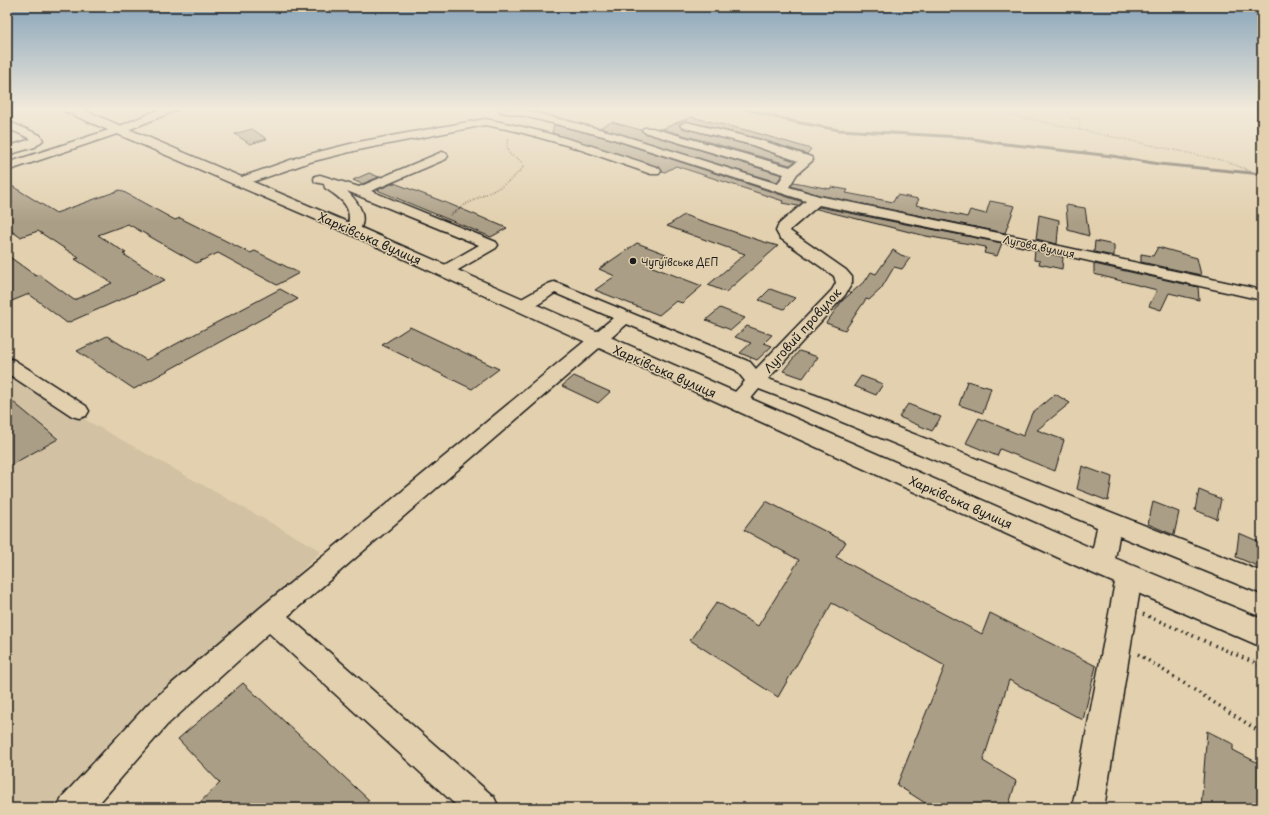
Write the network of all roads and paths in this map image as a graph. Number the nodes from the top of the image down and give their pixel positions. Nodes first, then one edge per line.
1 (28, 146) edge
2 (36, 146) edge
3 (69, 146) edge
4 (157, 146) edge
5 (358, 146) edge
6 (507, 146) edge
7 (584, 146) edge
8 (646, 146) edge
9 (703, 146) edge
10 (767, 146) edge
11 (1152, 146) edge
12 (51, 152) junction
13 (442, 156) dead end
14 (7, 158) edge
15 (306, 159) junction
16 (655, 171) dead end
17 (792, 172) junction
18 (1262, 176) edge
19 (320, 178) junction
20 (241, 182) junction
21 (781, 188) junction
22 (360, 191) junction
23 (816, 200) junction
24 (435, 222) junction
25 (353, 230) junction
26 (445, 271) junction
27 (1262, 295) edge
28 (522, 306) junction
29 (624, 317) junction
30 (597, 340) junction
31 (7, 364) edge
32 (756, 381) junction
33 (736, 402) junction
34 (79, 411) dead end
35 (1110, 522) junction
36 (1102, 565) junction
37 (1129, 577) junction
38 (1262, 583) edge
39 (1124, 605) junction
40 (269, 616) junction
41 (1262, 633) edge
42 (1118, 641) junction
43 (1262, 666) edge
44 (1262, 733) edge
45 (73, 808) edge
46 (483, 808) edge
47 (1088, 808) edge

1 - 14 street
2 - 12 street
3 - 12 street
4 - 20 highway, Харківська вулиця
5 - 15 street
6 - 24 path
7 - 16 street
8 - 21 street, Лугова вулиця
9 - 17 street
10 - 17 street
11 - 18 path
12 - 14 street
13 - 22 street
15 - 19 street
15 - 20 street
17 - 21 street
19 - 22 street
19 - 25 street
20 - 25 highway, Харківська вулиця
21 - 23 street, Лугова вулиця
22 - 24 street
23 - 27 street, Лугова вулиця
23 - 32 street, Луговий провулок
24 - 26 street
25 - 26 highway, Харківська вулиця
26 - 28 highway, Харківська вулиця
28 - 29 street
28 - 30 highway, Харківська вулиця
29 - 30 street
29 - 32 street
30 - 33 highway, Харківська вулиця
30 - 40 street
31 - 34 street
32 - 33 street, Луговий провулок
32 - 35 street
33 - 36 highway, Харківська вулиця
35 - 36 street
35 - 38 street
36 - 37 highway, Харківська вулиця
37 - 39 street
37 - 41 highway, Харківська вулиця
39 - 42 street
39 - 43 path
40 - 45 street
40 - 46 street
42 - 44 path
42 - 47 street

